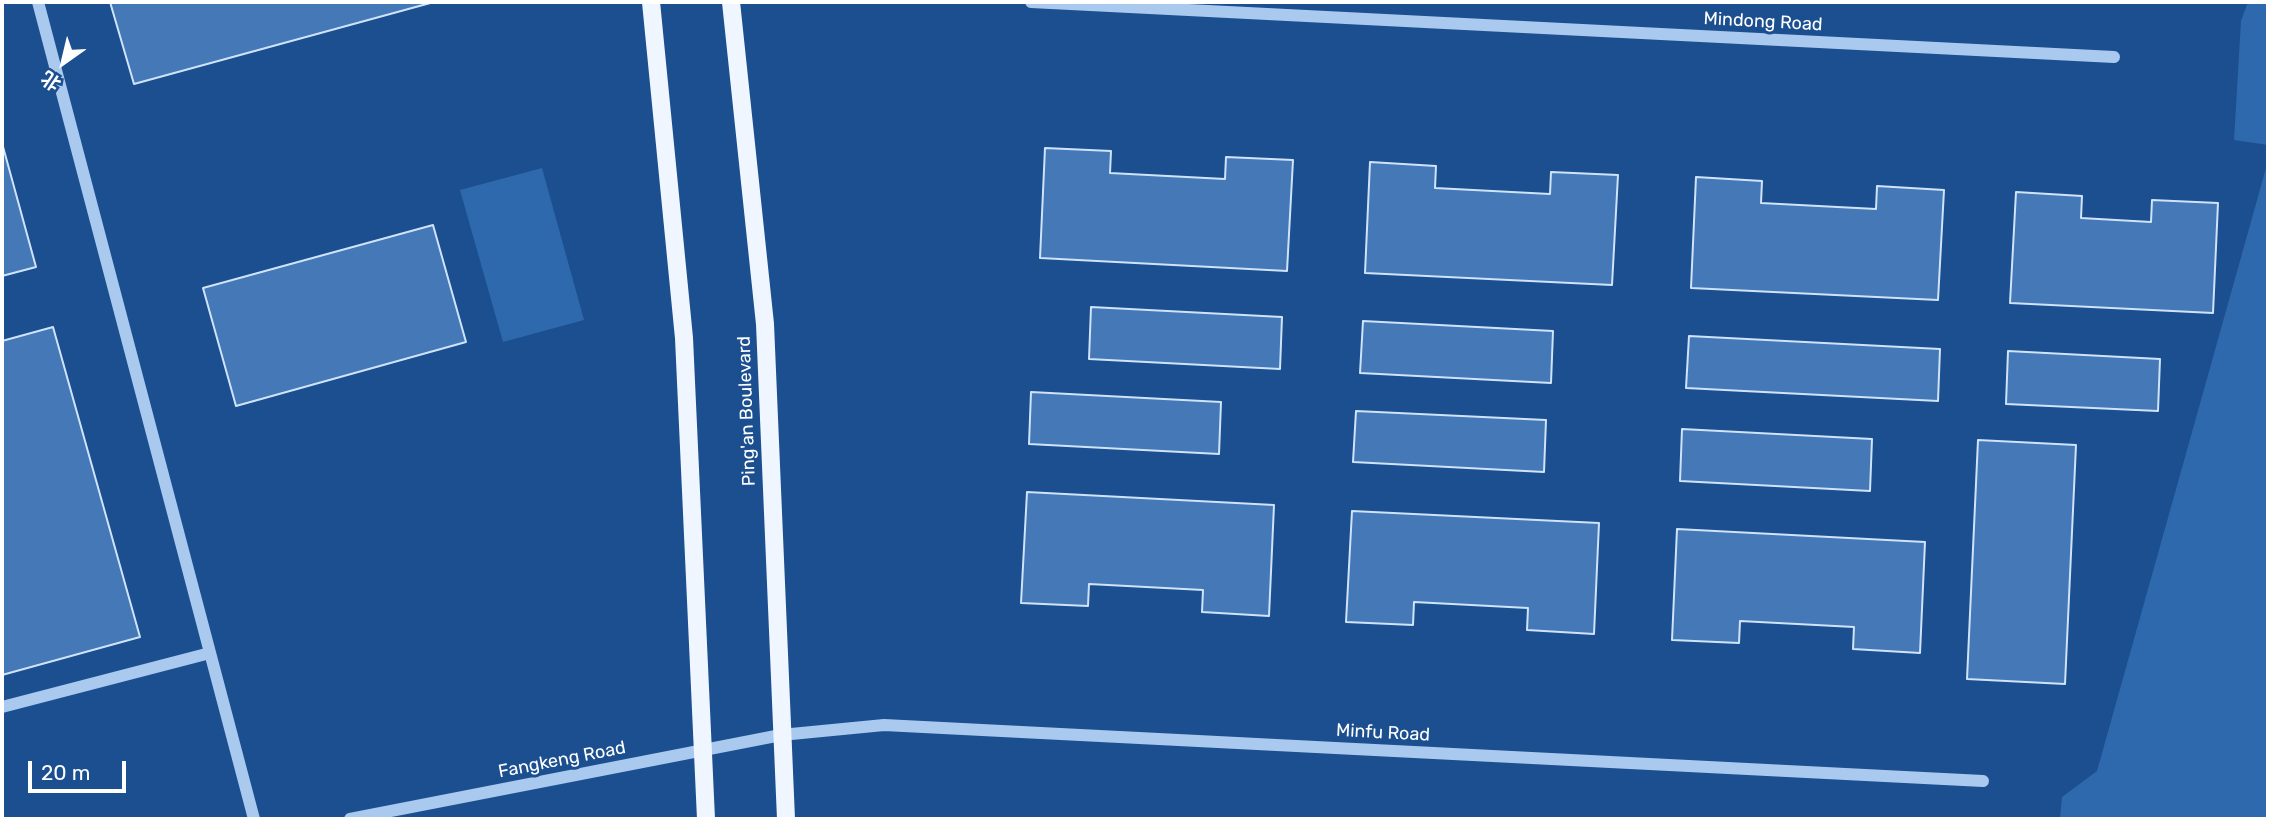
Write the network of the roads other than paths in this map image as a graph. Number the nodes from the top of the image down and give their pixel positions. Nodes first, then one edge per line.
1 (38, 2) edge
2 (651, 2) edge
3 (731, 2) edge
4 (1031, 2) edge
5 (2114, 57) dead end
6 (210, 653) junction
7 (2, 707) edge
8 (781, 735) junction
9 (702, 751) junction
10 (1983, 781) dead end
11 (254, 819) edge
12 (350, 819) edge
13 (706, 819) edge
14 (786, 819) edge

1 - 6 street
2 - 9 main road
3 - 8 main road, Ping'an Boulevard
4 - 5 street, Mindong Road
6 - 7 street
6 - 11 street
8 - 9 street, Fangkeng Road
8 - 10 street, Minfu Road
8 - 14 main road, Ping'an Boulevard
9 - 12 street, Fangkeng Road
9 - 13 main road

